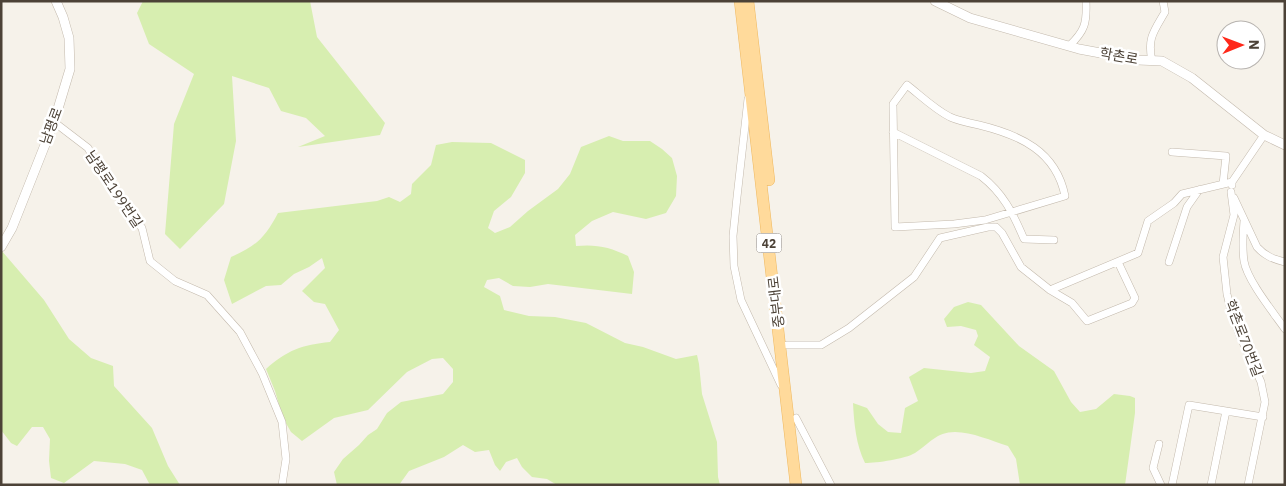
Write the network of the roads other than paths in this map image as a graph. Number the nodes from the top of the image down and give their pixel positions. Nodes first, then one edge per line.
1 (56, 1) edge
2 (935, 1) edge
3 (1086, 1) edge
4 (1163, 1) edge
5 (747, 3) edge
6 (1069, 46) junction
7 (1152, 61) junction
8 (751, 89) junction
9 (54, 122) junction
10 (893, 132) junction
11 (1264, 135) junction
12 (1285, 145) edge
13 (1172, 152) dead end
14 (1232, 182) junction
15 (1223, 184) junction
16 (1200, 190) junction
17 (1231, 192) junction
18 (1013, 212) junction
19 (1244, 219) junction
20 (954, 224) junction
21 (956, 233) junction
22 (1054, 240) dead end
23 (1, 247) edge
24 (1118, 262) junction
25 (1169, 262) dead end
26 (1285, 262) edge
27 (1050, 290) junction
28 (1285, 329) edge
29 (788, 345) junction
30 (786, 394) junction
31 (1226, 411) junction
32 (1263, 417) junction
33 (796, 418) junction
34 (1159, 444) dead end
35 (282, 485) edge
36 (796, 485) edge
37 (803, 485) edge
38 (831, 485) edge
39 (1161, 485) edge
40 (1172, 485) edge
41 (1211, 485) edge
42 (1248, 485) edge

1 - 9 street, 남평로
2 - 6 street, 학촌로
3 - 6 street
4 - 7 street
5 - 8 main road, 중부대로 / 42
5 - 29 main road, 중부대로 / 42
6 - 7 street, 학촌로
7 - 11 street, 학촌로
8 - 30 main road, 중부대로 / 42
8 - 30 street
9 - 23 street, 남평로
9 - 35 street, 남평로199번길
10 - 18 street
10 - 18 street
10 - 20 street
11 - 12 street, 학촌로
11 - 14 street, 학촌로70번길
13 - 15 street
14 - 15 street
14 - 17 street, 학촌로70번길
15 - 16 street
16 - 24 street
16 - 25 street
17 - 19 street
17 - 32 street, 학촌로70번길
18 - 20 street
18 - 22 street
19 - 26 street
19 - 28 street
20 - 21 street
21 - 27 street
21 - 29 street
24 - 27 street
24 - 27 street
29 - 33 main road, 중부대로 / 42
30 - 36 main road, 중부대로 / 42
31 - 32 street
31 - 40 street
31 - 41 street
32 - 42 street, 학촌로70번길
33 - 37 main road, 중부대로 / 42
33 - 38 street
34 - 39 street

